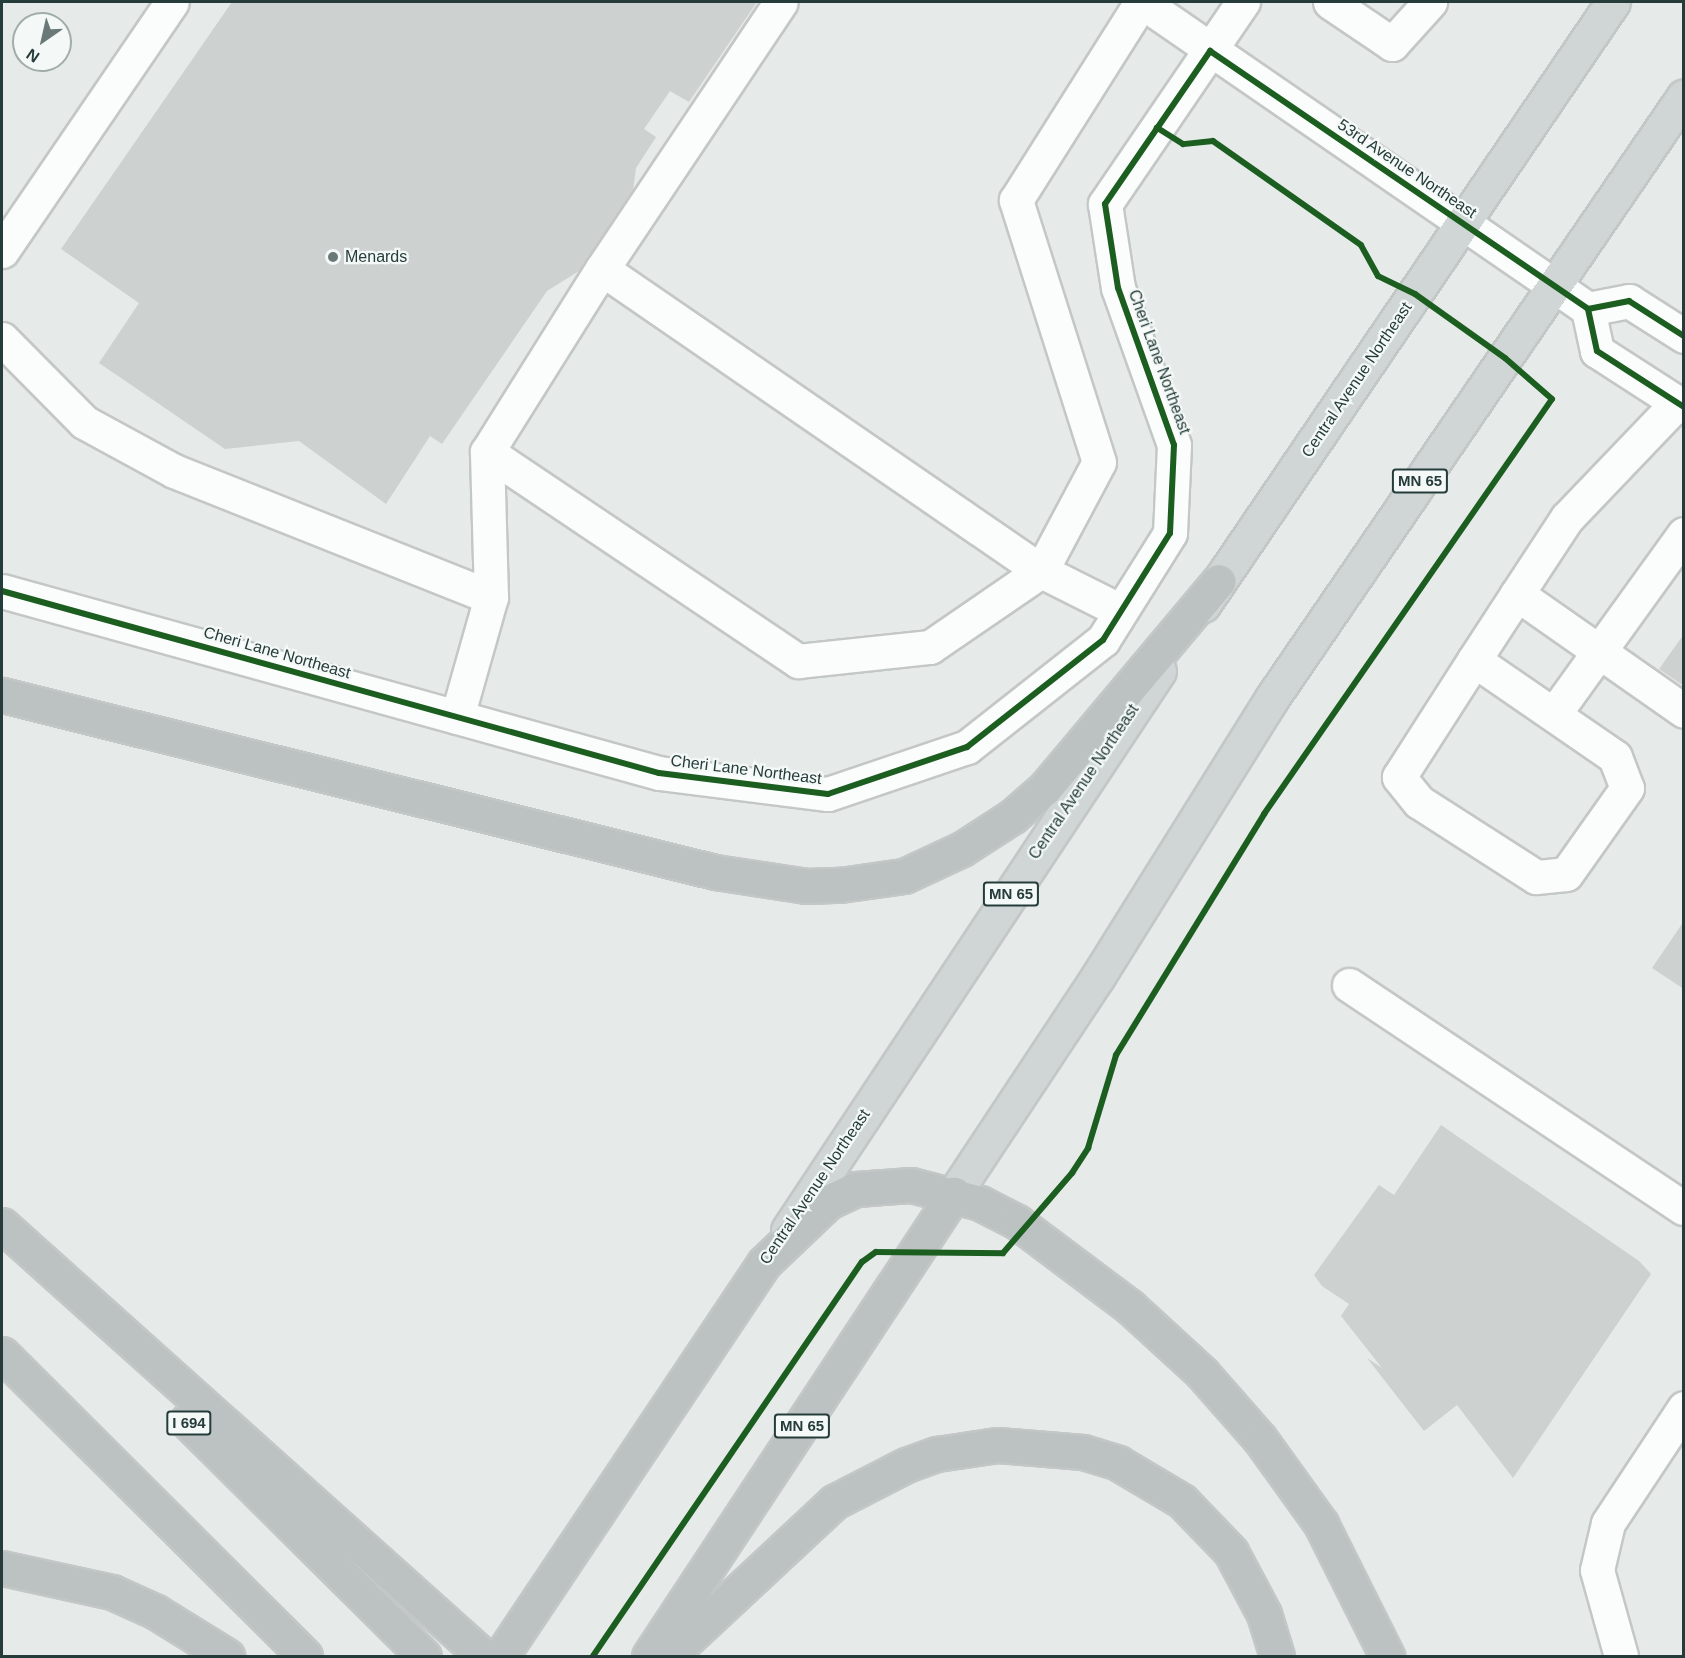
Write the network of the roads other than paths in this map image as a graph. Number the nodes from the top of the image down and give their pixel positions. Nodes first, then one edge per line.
1 (172, 2) edge
2 (781, 2) edge
3 (1141, 2) edge
4 (1243, 2) edge
5 (1330, 2) edge
6 (1430, 2) edge
7 (1613, 2) edge
8 (1210, 51) junction
9 (1683, 96) edge
10 (1464, 224) junction
11 (2, 251) edge
12 (602, 269) junction
13 (1555, 287) junction
14 (1588, 309) junction
15 (1683, 336) edge
16 (2, 339) edge
17 (1680, 405) edge
18 (487, 452) junction
19 (1683, 534) edge
20 (1041, 571) junction
21 (1219, 581) junction
22 (2, 591) edge
23 (1517, 594) junction
24 (491, 597) junction
25 (1121, 611) junction
26 (1600, 651) junction
27 (1474, 660) junction
28 (2, 695) edge
29 (1683, 711) edge
30 (1554, 714) junction
31 (458, 717) junction
32 (1349, 985) dead end
33 (954, 1194) junction
34 (1683, 1208) edge
35 (2, 1226) edge
36 (2, 1236) edge
37 (764, 1263) junction
38 (2, 1354) edge
39 (1683, 1408) edge
40 (573, 1547) junction
41 (2, 1568) edge
42 (227, 1656) edge
43 (305, 1656) edge
44 (424, 1656) edge
45 (484, 1656) edge
46 (501, 1656) edge
47 (649, 1656) edge
48 (669, 1656) edge
49 (1277, 1656) edge
50 (1387, 1656) edge
51 (1621, 1656) edge

1 - 11 street
2 - 12 street
3 - 8 street, 53rd Avenue Northeast
3 - 20 street
4 - 8 street, Cheri Lane Northeast
5 - 6 street
7 - 10 main road, Central Avenue Northeast / MN 65
8 - 10 street, 53rd Avenue Northeast
8 - 25 street, Cheri Lane Northeast
9 - 13 main road, MN 65
10 - 13 street, 53rd Avenue Northeast
10 - 21 main road, Central Avenue Northeast / MN 65
12 - 18 street
12 - 20 street
13 - 14 street, 53rd Avenue Northeast
13 - 33 main road, MN 65
14 - 15 street
14 - 17 street
16 - 24 street
17 - 23 street
18 - 20 street
18 - 24 street
19 - 26 street
20 - 25 street
21 - 28 highway
21 - 37 main road, Central Avenue Northeast / MN 65
22 - 31 street, Cheri Lane Northeast
23 - 26 street
23 - 27 street
24 - 31 street
25 - 31 street, Cheri Lane Northeast
26 - 29 street
26 - 30 street
27 - 30 street
27 - 30 street
32 - 34 street
33 - 37 highway
33 - 47 highway, MN 65
33 - 50 highway
35 - 45 highway
36 - 44 highway, I 694
37 - 40 highway, Central Avenue Northeast / MN 65
38 - 43 highway
39 - 51 street
40 - 45 highway
40 - 46 highway, Central Avenue Northeast / MN 65
41 - 42 highway
48 - 49 highway

